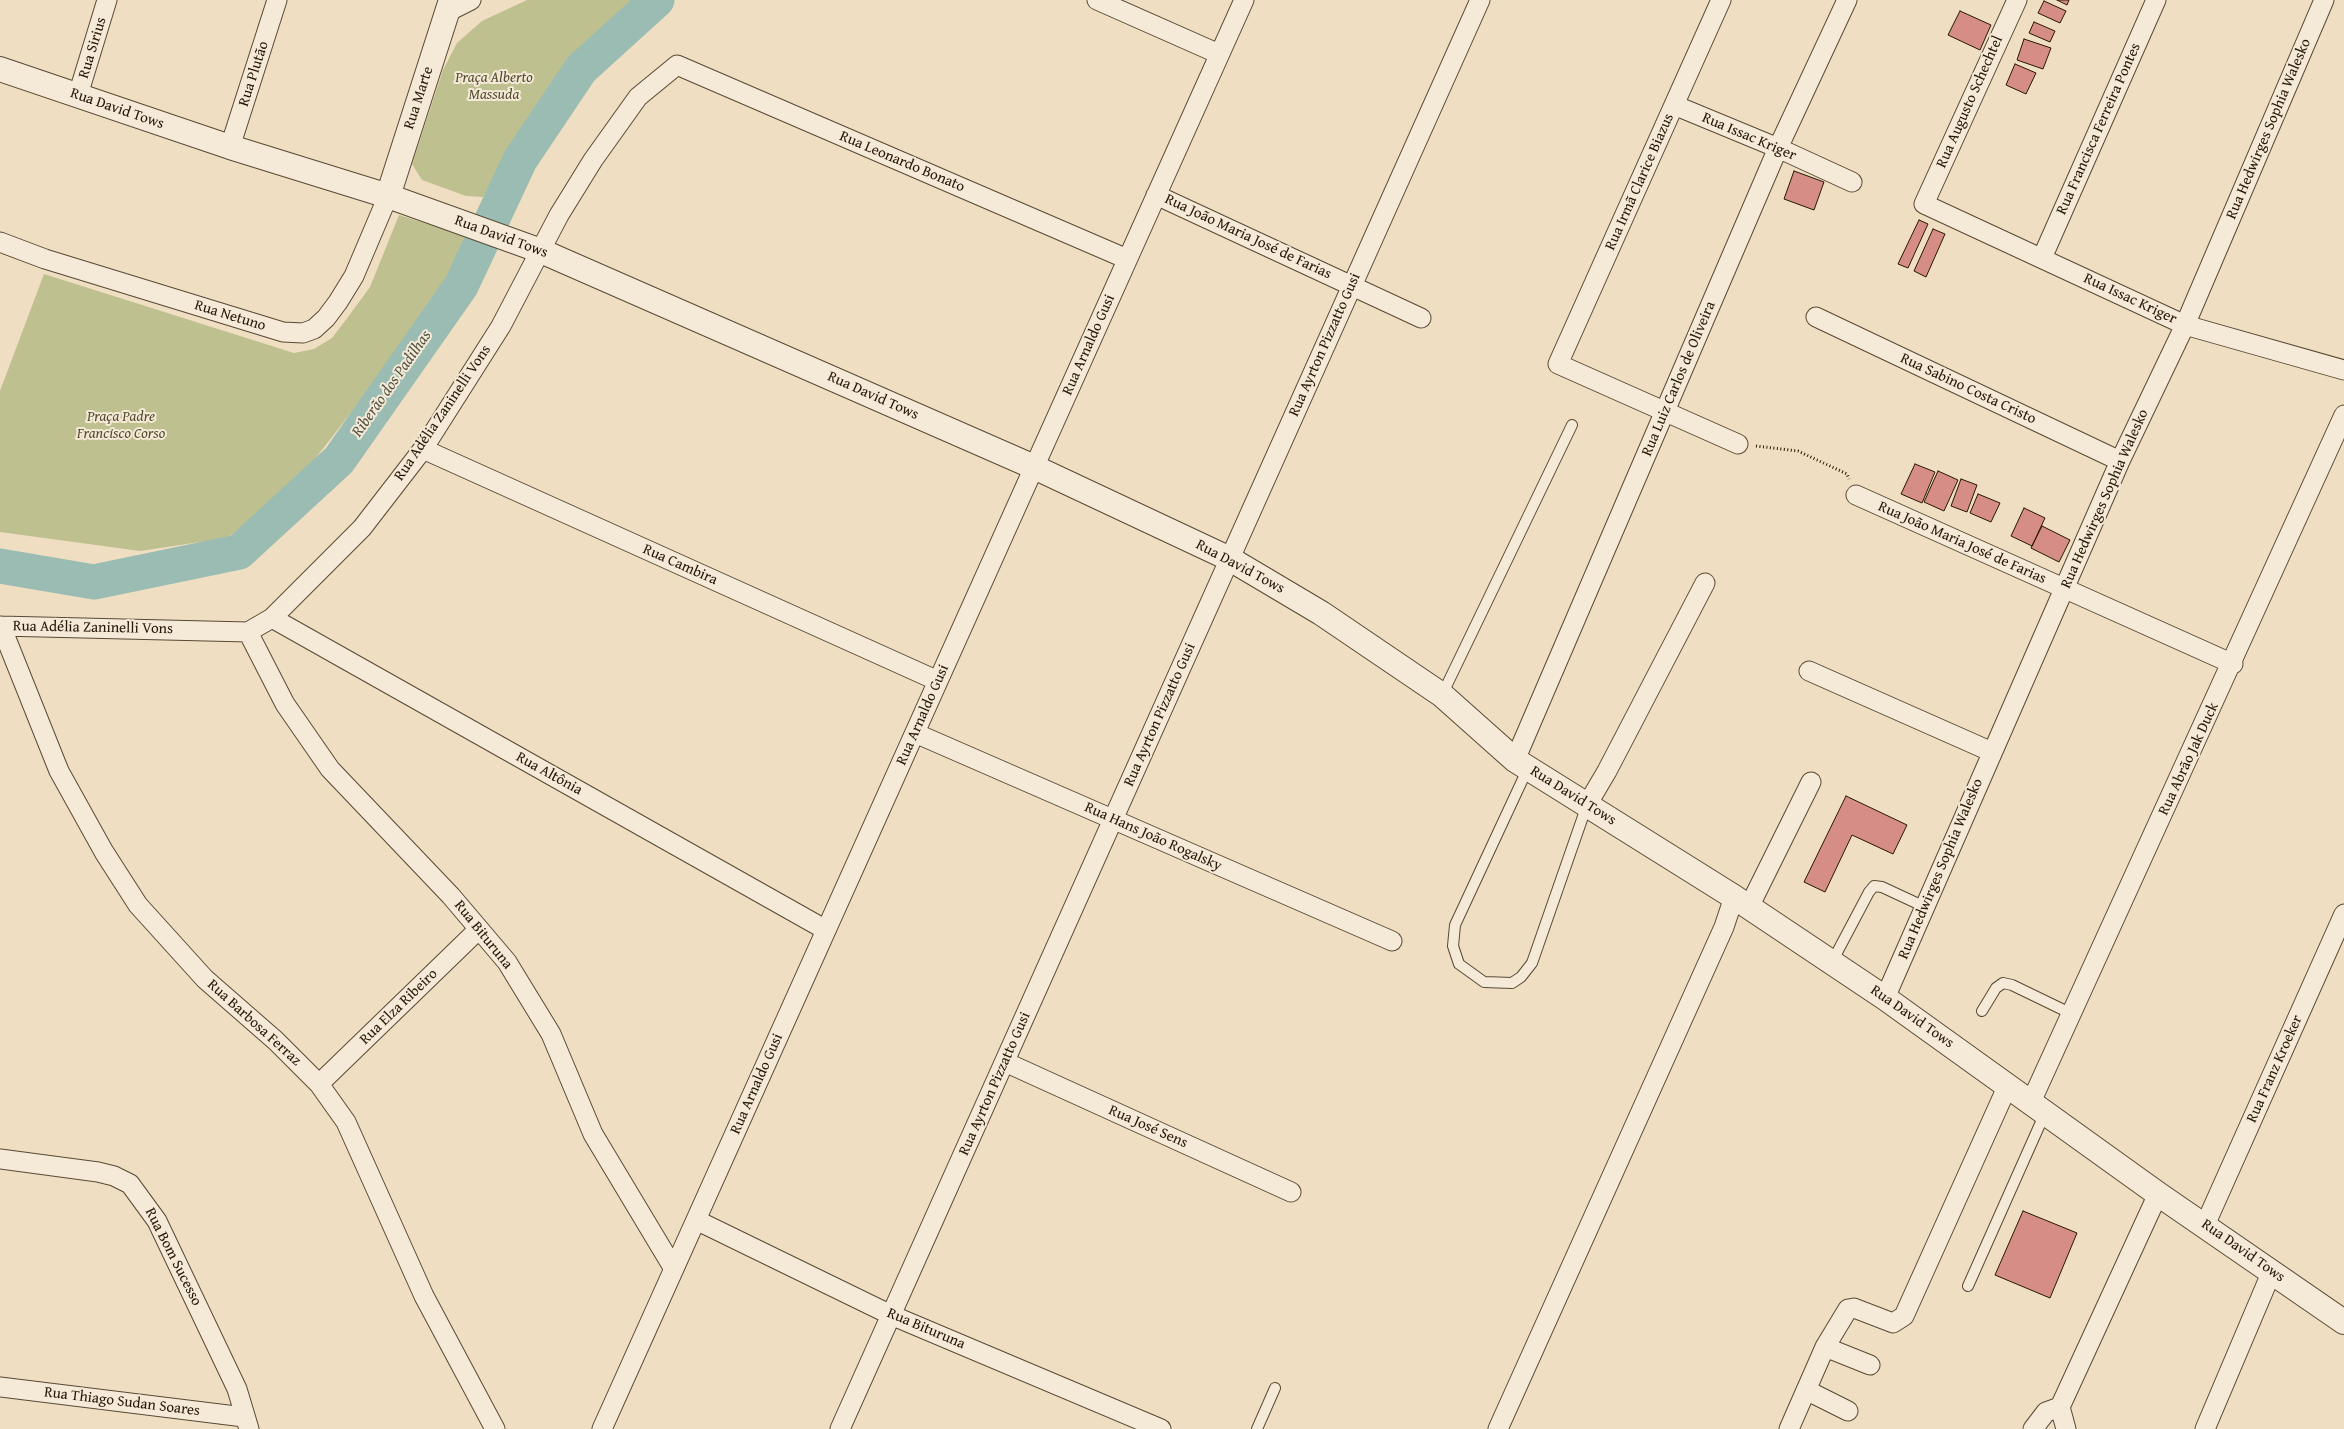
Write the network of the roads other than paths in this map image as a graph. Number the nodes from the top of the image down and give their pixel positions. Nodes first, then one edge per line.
1 (107, 0) edge
2 (277, 0) edge
3 (471, 0) edge
4 (1097, 0) edge
5 (1244, 0) edge
6 (1480, 0) edge
7 (1721, 0) edge
8 (1847, 0) edge
9 (2017, 0) edge
10 (2156, 0) edge
11 (2324, 0) edge
12 (449, 6) edge
13 (1219, 54) junction
14 (677, 65) joint
15 (0, 69) edge
16 (78, 95) junction
17 (1674, 105) junction
18 (230, 147) junction
19 (1778, 148) junction
20 (1852, 182) dead end
21 (1156, 195) junction
22 (388, 196) junction
23 (1924, 204) joint
24 (0, 242) edge
25 (541, 251) junction
26 (2042, 258) junction
27 (1127, 259) junction
28 (1352, 286) junction
29 (1816, 317) dead end
30 (1420, 318) dead end
31 (2184, 325) junction
32 (2344, 370) edge
33 (1666, 410) junction
34 (2344, 415) edge
35 (1572, 425) dead end
36 (1738, 444) road end
37 (423, 449) junction
38 (2120, 461) junction
39 (1034, 467) junction
40 (1856, 495) road end
41 (1230, 559) junction
42 (1705, 583) dead end
43 (2064, 588) junction
44 (272, 618) junction
45 (1, 626) edge
46 (248, 632) junction
47 (2233, 664) junction
48 (1809, 671) dead end
49 (938, 681) junction
50 (1442, 694) junction
51 (914, 734) junction
52 (1992, 752) junction
53 (1522, 764) junction
54 (1811, 782) dead end
55 (1587, 805) junction
56 (1113, 820) junction
57 (1741, 902) junction
58 (1925, 907) junction
59 (2344, 914) edge
60 (479, 929) junction
61 (826, 930) junction
62 (1392, 941) dead end
63 (1832, 962) junction
64 (1885, 998) junction
65 (1982, 1010) dead end
66 (2072, 1014) junction
67 (1005, 1062) junction
68 (319, 1084) junction
69 (2008, 1085) junction
70 (2038, 1107) junction
71 (0, 1159) edge
72 (1291, 1192) dead end
73 (2158, 1194) junction
74 (696, 1220) junction
75 (2205, 1225) junction
76 (674, 1269) junction
77 (2272, 1271) junction
78 (1968, 1286) dead end
79 (891, 1315) junction
80 (2344, 1322) edge
81 (1825, 1347) junction
82 (1870, 1365) dead end
83 (0, 1387) edge
84 (1275, 1388) dead end
85 (1806, 1390) junction
86 (2060, 1407) junction
87 (1848, 1411) dead end
88 (247, 1423) edge
89 (495, 1429) edge
90 (602, 1429) edge
91 (840, 1429) edge
92 (1161, 1429) edge
93 (1257, 1429) edge
94 (1498, 1429) edge
95 (1789, 1429) edge
96 (2033, 1429) edge
97 (2066, 1429) edge
98 (2205, 1429) edge

1 - 16 street, Rua Sirius
2 - 18 street, Rua Plutão
3 - 12 street
4 - 13 street
5 - 13 street, Rua Arnaldo Gusi
6 - 28 street, Rua Ayrton Pizzatto Gusi
7 - 17 street, Rua Irmã Clarice Biazus
8 - 19 street, Rua Luiz Carlos de Oliveira
9 - 23 street, Rua Augusto Schechtel
10 - 26 street, Rua Francisca Ferreira Pontes
11 - 31 street, Rua Hedwirges Sophia Walesko
12 - 22 street, Rua Marte
13 - 21 street, Rua Arnaldo Gusi
14 - 25 street, Rua Adélia Zaninelli Vons
14 - 27 street, Rua Leonardo Bonato
15 - 16 street, Rua David Tows
16 - 18 street, Rua David Tows
17 - 19 street, Rua Issac Kriger
17 - 33 street, Rua Irmã Clarice Biazus
18 - 22 street, Rua David Tows
19 - 20 street, Rua Issac Kriger
19 - 33 street, Rua Luiz Carlos de Oliveira
21 - 27 street, Rua Arnaldo Gusi
21 - 28 street, Rua João Maria José de Farias
22 - 24 street, Rua Netuno
22 - 25 street, Rua David Tows
23 - 26 street, Rua Issac Kriger
25 - 37 street, Rua Adélia Zaninelli Vons
25 - 39 street, Rua David Tows
26 - 31 street, Rua Issac Kriger
27 - 39 street, Rua Arnaldo Gusi
28 - 30 street, Rua João Maria José de Farias
28 - 41 street, Rua Ayrton Pizzatto Gusi
29 - 38 street, Rua Sabino Costa Cristo
31 - 32 street, Rua Issac Kriger
31 - 38 street, Rua Hedwirges Sophia Walesko
33 - 36 street
33 - 53 street, Rua Luiz Carlos de Oliveira
34 - 47 street, Rua Abrão Jak Duck
35 - 50 lane
37 - 44 street, Rua Adélia Zaninelli Vons
37 - 49 street, Rua Cambira
38 - 43 street, Rua Hedwirges Sophia Walesko
39 - 41 street, Rua David Tows
39 - 49 street, Rua Arnaldo Gusi
40 - 43 street, Rua João Maria José de Farias
41 - 50 street, Rua David Tows
41 - 56 street, Rua Ayrton Pizzatto Gusi
42 - 55 street
43 - 47 street, Rua João Maria José de Farias
43 - 52 street, Rua Hedwirges Sophia Walesko
44 - 46 street, Rua Adélia Zaninelli Vons
44 - 61 street, Rua Altônia
45 - 46 street, Rua Adélia Zaninelli Vons
45 - 68 street, Rua Barbosa Ferraz
46 - 60 street, Rua Bituruna
47 - 66 street, Rua Abrão Jak Duck
48 - 52 street
49 - 51 street, Rua Arnaldo Gusi
50 - 53 street, Rua David Tows
51 - 56 street, Rua Hans João Rogalsky
51 - 61 street, Rua Arnaldo Gusi
52 - 58 street, Rua Hedwirges Sophia Walesko
53 - 55 street, Rua David Tows
53 - 55 lane
54 - 57 street
55 - 57 street, Rua David Tows
56 - 62 street, Rua Hans João Rogalsky
56 - 67 street, Rua Ayrton Pizzatto Gusi
57 - 63 street, Rua David Tows
57 - 94 street
58 - 63 lane
58 - 64 street, Rua Hedwirges Sophia Walesko
59 - 75 street, Rua Franz Kroeker
60 - 68 street, Rua Elza Ribeiro
60 - 76 street, Rua Bituruna
61 - 74 street, Rua Arnaldo Gusi
63 - 64 street, Rua David Tows
64 - 69 street, Rua David Tows
65 - 66 lane
66 - 70 street, Rua Abrão Jak Duck
67 - 72 street, Rua José Sens
67 - 79 street, Rua Ayrton Pizzatto Gusi
68 - 89 street, Rua Barbosa Ferraz
69 - 70 street, Rua David Tows
69 - 81 street
70 - 73 street, Rua David Tows
70 - 78 lane
71 - 88 street, Rua Bom Sucesso
73 - 75 street, Rua David Tows
73 - 86 street
74 - 76 street, Rua Arnaldo Gusi
74 - 79 street, Rua Bituruna
75 - 77 street, Rua David Tows
76 - 90 street, Rua Arnaldo Gusi
77 - 80 street, Rua David Tows
77 - 98 street
79 - 91 street, Rua Ayrton Pizzatto Gusi
79 - 92 street, Rua Bituruna
81 - 82 street
81 - 85 street
83 - 88 street, Rua Thiago Sudan Soares
84 - 93 lane
85 - 87 street
85 - 95 street
86 - 96 street
86 - 97 street

